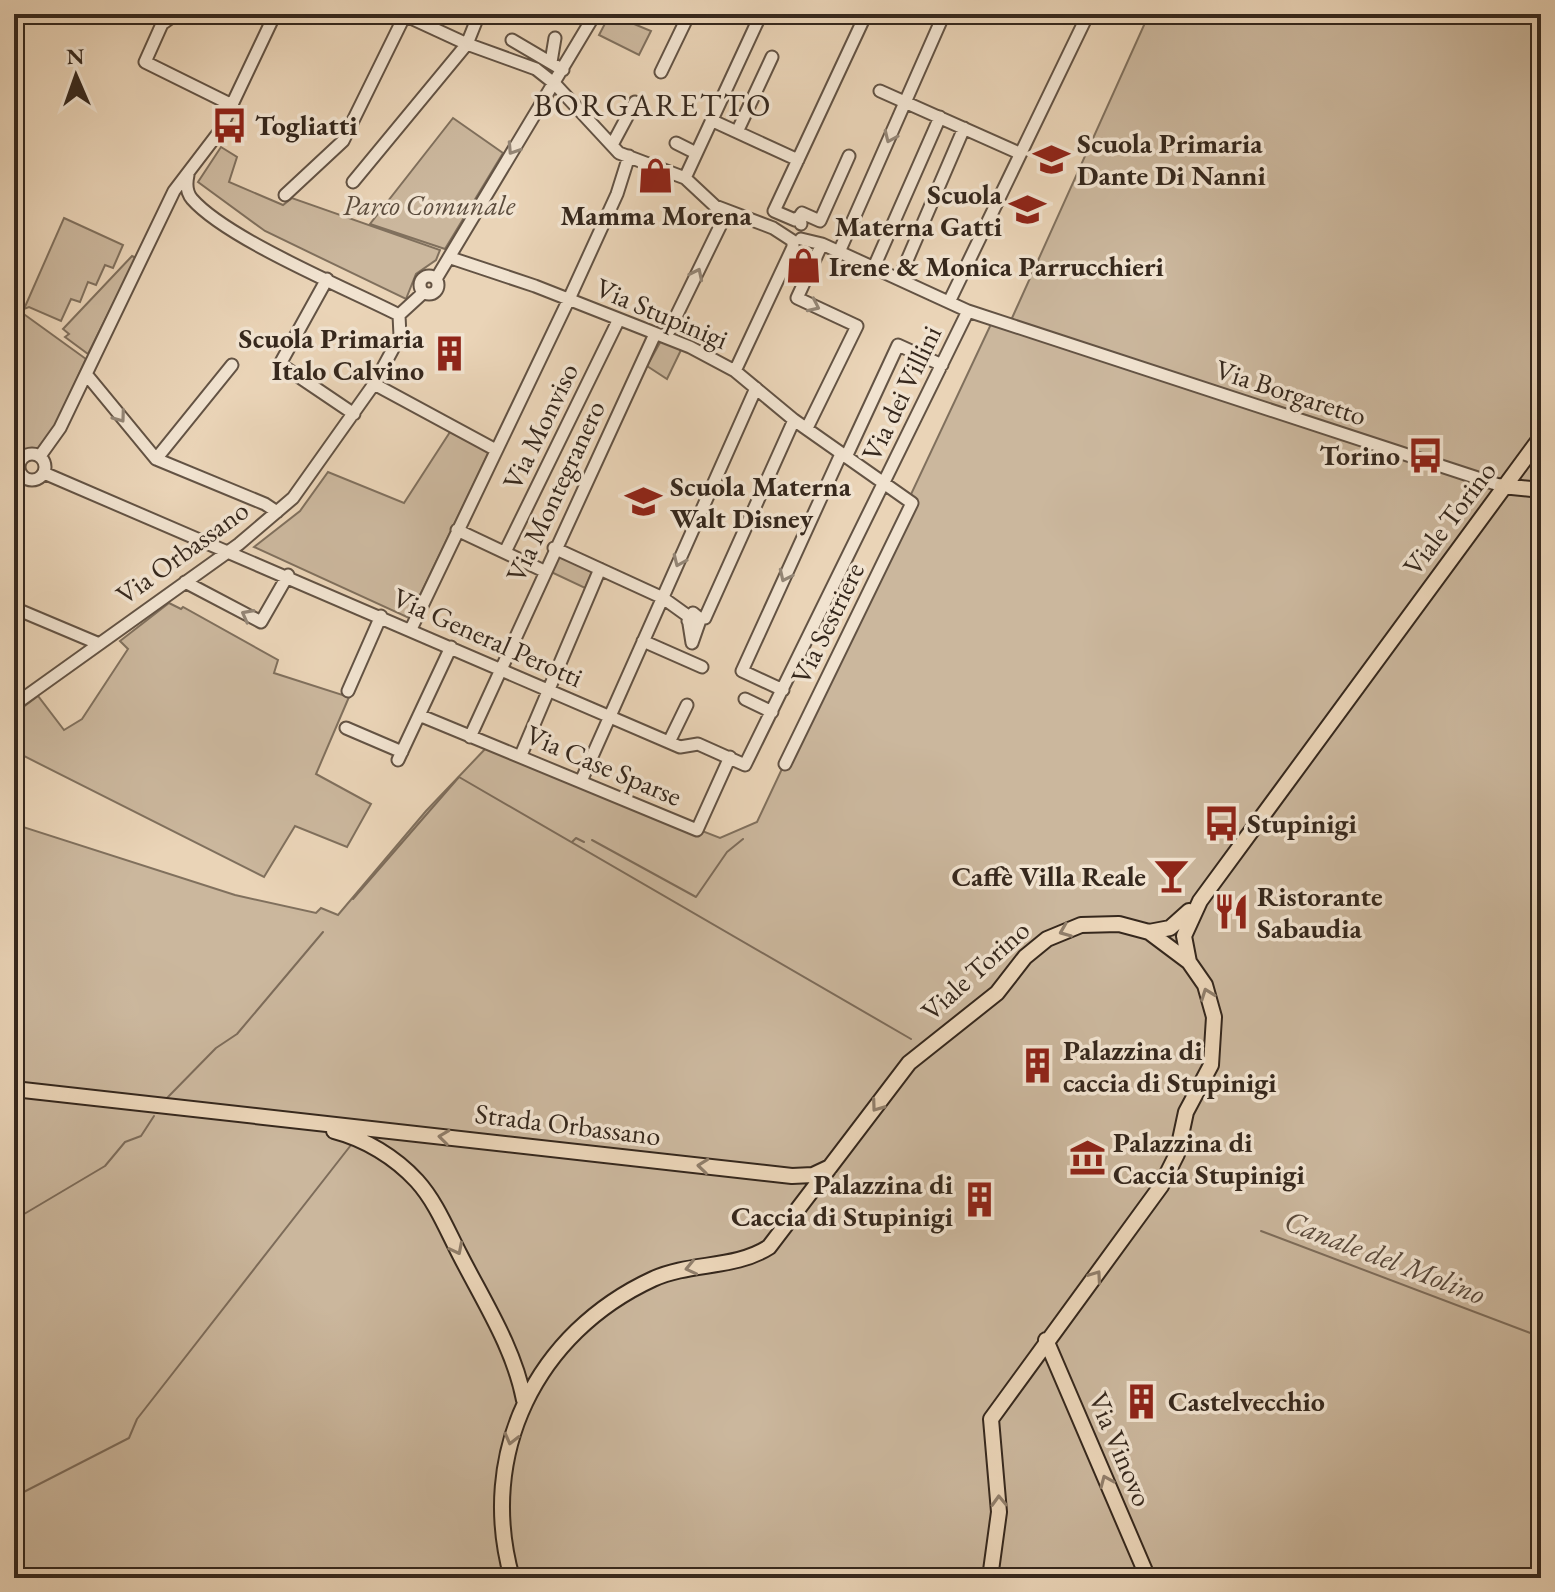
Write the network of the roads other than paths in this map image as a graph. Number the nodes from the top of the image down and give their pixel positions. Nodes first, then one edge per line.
1 (75, 14) edge
2 (111, 14) edge
3 (176, 14) edge
4 (275, 14) edge
5 (479, 14) edge
6 (689, 14) edge
7 (761, 14) edge
8 (866, 14) edge
9 (944, 14) edge
10 (1088, 14) edge
11 (403, 15) edge
12 (593, 15) edge
13 (555, 38) dead end
14 (512, 40) dead end
15 (467, 44) junction
16 (772, 57) dead end
17 (551, 62) junction
18 (563, 70) junction
19 (661, 72) dead end
20 (555, 84) junction
21 (880, 91) dead end
22 (635, 102) dead end
23 (905, 102) junction
24 (232, 105) junction
25 (940, 117) junction
26 (713, 121) junction
27 (964, 128) junction
28 (737, 132) junction
29 (676, 143) dead end
30 (612, 145) junction
31 (696, 153) junction
32 (1019, 153) junction
33 (629, 156) junction
34 (849, 156) dead end
35 (798, 160) junction
36 (190, 171) junction
37 (685, 178) junction
38 (353, 182) dead end
39 (188, 193) junction
40 (285, 195) dead end
41 (167, 209) junction
42 (727, 212) junction
43 (801, 232) junction
44 (839, 252) junction
45 (451, 258) junction
46 (874, 267) junction
47 (327, 279) junction
48 (899, 279) junction
49 (569, 299) junction
50 (949, 302) junction
51 (968, 311) junction
52 (399, 315) junction
53 (618, 321) junction
54 (660, 335) junction
55 (232, 365) dead end
56 (942, 365) junction
57 (735, 371) junction
58 (86, 374) junction
59 (374, 384) junction
60 (756, 388) junction
61 (354, 414) junction
62 (794, 420) junction
63 (807, 428) junction
64 (1541, 437) edge
65 (496, 450) junction
66 (40, 456) junction
67 (843, 456) junction
68 (156, 459) junction
69 (17, 473) edge
70 (44, 473) junction
71 (884, 484) junction
72 (1502, 486) junction
73 (1541, 490) edge
74 (912, 503) joint
75 (277, 512) junction
76 (457, 530) junction
77 (554, 548) junction
78 (230, 551) junction
79 (505, 552) junction
80 (600, 569) junction
81 (544, 571) junction
82 (288, 575) junction
83 (185, 582) junction
84 (663, 598) junction
85 (14, 608) edge
86 (381, 616) junction
87 (411, 629) junction
88 (643, 641) junction
89 (97, 643) junction
90 (451, 647) junction
91 (702, 667) dead end
92 (501, 669) junction
93 (548, 690) junction
94 (783, 690) junction
95 (348, 691) dead end
96 (745, 699) dead end
97 (14, 705) edge
98 (687, 705) dead end
99 (772, 712) junction
100 (419, 715) junction
101 (610, 716) junction
102 (346, 728) dead end
103 (470, 737) junction
104 (674, 745) junction
105 (521, 755) junction
106 (733, 760) junction
107 (785, 764) dead end
108 (582, 779) junction
109 (1200, 901) junction
110 (1149, 932) junction
111 (1189, 962) junction
112 (14, 1089) edge
113 (346, 1130) junction
114 (390, 1131) junction
115 (834, 1165) junction
116 (404, 1168) junction
117 (1046, 1340) junction
118 (524, 1400) junction
119 (512, 1578) edge
120 (990, 1578) edge
121 (1148, 1578) edge

1 - 2 street
3 - 24 street
4 - 24 street
5 - 15 street
6 - 19 street
7 - 26 street
8 - 35 street
9 - 23 street
10 - 32 street
11 - 15 street
11 - 40 street
12 - 18 street
13 - 17 street
14 - 17 street
15 - 20 street
15 - 38 street
16 - 28 street
17 - 18 street
18 - 20 street
20 - 30 street
20 -> 45 street
21 - 23 street
22 - 30 street
23 - 25 street
23 -> 44 street
24 - 36 street
25 - 27 street
25 - 46 street
26 - 28 street
26 - 31 street
27 - 32 street
27 - 48 street
28 - 35 street
29 - 31 street
30 - 33 street
31 - 37 street
32 - 50 street
33 - 37 street
33 - 49 street
34 - 43 street
35 - 43 street
36 - 39 street
36 - 41 street
37 - 42 street
39 - 41 street
39 - 47 street
41 - 58 street
42 - 43 street
54 -> 42 street, Via Montegranero
43 - 44 street, Via Borgaretto
43 - 57 street
43 -> 63 street
44 - 46 street, Via Borgaretto
45 - 49 street, Via Stupinigi
45 - 52 street
46 - 48 street, Via Borgaretto
47 - 52 street
47 - 61 street
48 - 50 street, Via Borgaretto
49 - 53 street, Via Stupinigi
49 - 65 street
50 - 51 street, Via Borgaretto
51 - 56 street, Via dei Villini
51 - 72 street, Via Borgaretto
52 - 59 street, Via Orbassano
53 - 54 street, Via Stupinigi
53 - 79 street, Via Monviso
54 - 57 street, Via Stupinigi
54 - 77 street, Via Montegranero
55 - 68 street
56 - 67 street
56 - 71 street, Via dei Villini
57 - 60 street, Via Stupinigi
58 - 66 street
58 -> 68 street
59 - 61 street, Via Orbassano
59 - 65 street
60 - 62 street, Via Stupinigi
60 -> 84 street
61 - 75 street, Via Orbassano
62 - 63 street, Via Stupinigi
62 - 84 street
63 - 67 street, Via Stupinigi
64 - 72 main road, Viale Torino
65 - 76 street
66 - 69 street
66 - 70 street
67 - 71 street, Via Stupinigi
67 -> 94 street
68 - 75 street
69 - 70 street
70 - 78 street, Via General Perotti
71 - 74 street, Via Stupinigi
71 - 94 street, Via dei Villini
72 - 73 main road
72 - 109 main road, Viale Torino
74 - 107 street, Via Sestriere
75 - 78 street, Via Orbassano
76 - 79 street
76 - 87 street
77 - 80 street
77 - 81 street, Via Montegranero
78 - 82 street, Via General Perotti
78 - 83 street, Via Orbassano
79 - 81 street
80 - 84 street
80 - 93 street
81 - 92 street, Via Montegranero
82 -> 83 street
82 - 86 street, Via General Perotti
83 - 89 street, Via Orbassano
84 - 88 street
85 - 89 street
86 - 87 street, Via General Perotti
86 - 95 street
87 - 90 street, Via General Perotti
88 - 91 street
88 - 101 street
89 - 97 street, Via Orbassano
90 - 92 street, Via General Perotti
90 - 100 street
92 - 93 street, Via General Perotti
92 - 103 street, Via Montegranero
93 - 101 street, Via General Perotti
93 - 105 street
94 - 99 street, Via dei Villini
96 - 99 street
98 - 104 street
99 - 106 street, Via dei Villini
100 - 102 street
100 - 103 street, Via Case Sparse
101 - 104 street, Via General Perotti
101 - 108 street
103 - 105 street, Via Case Sparse
104 - 106 street, Via General Perotti
105 - 108 street, Via Case Sparse
106 - 108 street, Via Case Sparse
109 - 110 main road
109 - 111 main road
110 - 111 main road, Viale Torino
110 -> 115 main road, Viale Torino
117 -> 111 main road, Viale Torino
112 - 113 main road, Strada Orbassano
113 - 114 main road, Strada Orbassano
113 - 116 main road, Strada Orbassano
115 -> 114 main road, Strada Orbassano
114 - 116 main road
115 -> 118 main road, Viale Torino
116 -> 118 main road, Strada Orbassano
120 -> 117 main road, Viale Torino
121 -> 117 main road, Via Vinovo
118 -> 119 main road, Viale Torino

